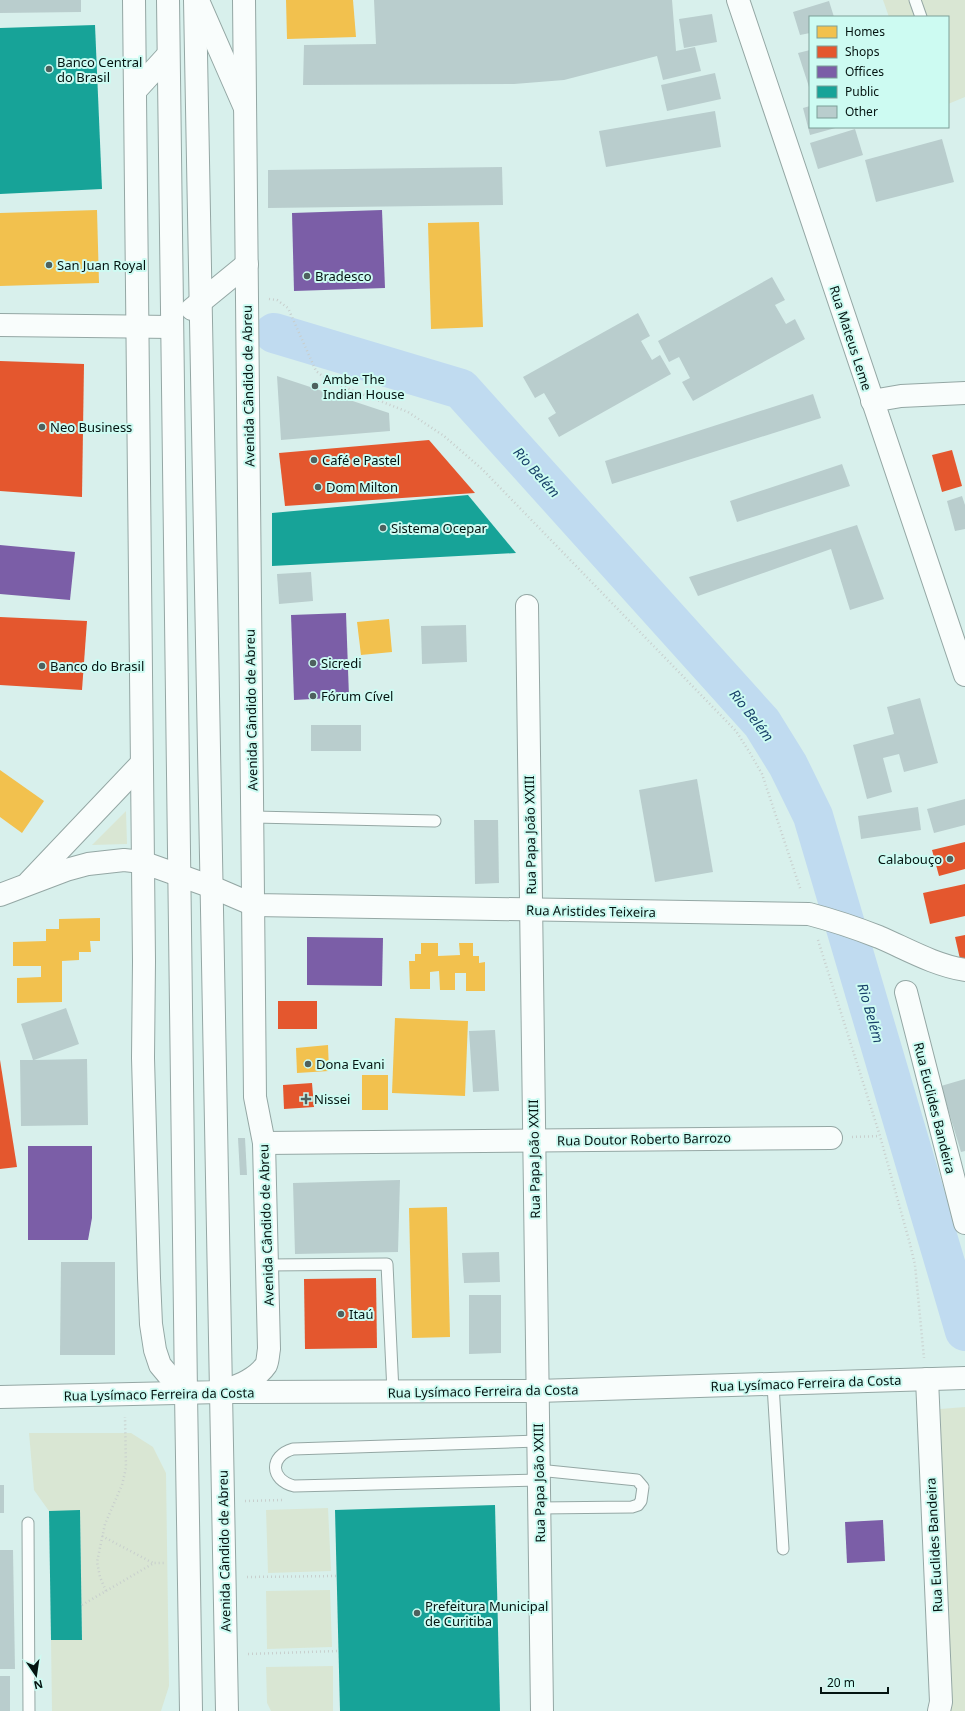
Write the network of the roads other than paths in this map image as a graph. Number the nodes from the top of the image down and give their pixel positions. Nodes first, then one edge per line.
1 (134, 0) edge
2 (168, 0) edge
3 (197, 0) edge
4 (244, 0) edge
5 (738, 0) edge
6 (915, 0) edge
7 (921, 16) edge
8 (168, 55) junction
9 (135, 92) junction
10 (245, 108) junction
11 (247, 264) junction
12 (201, 302) junction
13 (0, 325) edge
14 (137, 327) junction
15 (172, 327) junction
16 (965, 393) edge
17 (872, 401) junction
18 (527, 606) dead end
19 (963, 661) edge
20 (142, 764) junction
21 (252, 817) junction
22 (434, 821) dead end
23 (142, 862) junction
24 (179, 875) junction
25 (27, 884) junction
26 (212, 886) junction
27 (0, 895) edge
28 (254, 905) junction
29 (531, 910) junction
30 (965, 970) edge
31 (906, 992) dead end
32 (831, 1138) road end
33 (534, 1140) junction
34 (264, 1143) junction
35 (965, 1223) edge
36 (267, 1265) junction
37 (926, 1371) junction
38 (959, 1378) edge
39 (773, 1385) junction
40 (537, 1391) junction
41 (221, 1392) junction
42 (393, 1392) junction
43 (186, 1393) junction
44 (0, 1397) edge
45 (538, 1440) junction
46 (538, 1475) junction
47 (539, 1508) junction
48 (28, 1523) dead end
49 (783, 1549) dead end
50 (29, 1711) edge
51 (191, 1711) edge
52 (227, 1711) edge
53 (542, 1711) edge
54 (939, 1711) edge

1 - 9 main road
2 - 8 main road
3 - 10 main road
3 - 12 main road, Avenida Cândido de Abreu
4 - 10 main road, Avenida Cândido de Abreu
5 - 17 main road, Rua Mateus Leme
6 - 7 lane
8 - 9 main road
8 - 15 main road
9 - 14 main road
10 - 11 main road, Avenida Cândido de Abreu
11 - 12 main road
11 - 21 main road, Avenida Cândido de Abreu
12 - 15 main road
12 - 26 main road, Avenida Cândido de Abreu
13 - 14 main road
14 - 15 main road
14 - 20 main road
15 - 24 main road
16 - 17 main road
17 - 19 main road, Rua Mateus Leme
18 - 29 main road, Rua Papa João XXIII
20 - 23 main road
20 - 25 main road
21 - 22 lane
21 - 28 main road, Avenida Cândido de Abreu
23 - 24 main road, Rua Aristides Teixeira
23 - 25 main road, Rua Aristides Teixeira
23 - 43 main road
24 - 26 main road, Rua Aristides Teixeira
24 - 43 main road
25 - 27 main road, Rua Aristides Teixeira
26 - 28 main road, Rua Aristides Teixeira
26 - 41 main road, Avenida Cândido de Abreu
28 - 29 main road, Rua Aristides Teixeira
28 - 34 main road, Avenida Cândido de Abreu
29 - 30 main road, Rua Aristides Teixeira
29 - 33 main road, Rua Papa João XXIII
31 - 35 main road, Rua Euclides Bandeira
32 - 33 main road, Rua Doutor Roberto Barrozo
33 - 34 main road, Rua Doutor Roberto Barrozo
33 - 40 main road, Rua Papa João XXIII
34 - 36 main road, Avenida Cândido de Abreu
36 - 41 main road, Avenida Cândido de Abreu
36 - 42 lane
37 - 38 main road, Rua Lysímaco Ferreira da Costa
37 - 39 main road, Rua Lysímaco Ferreira da Costa
37 - 54 main road, Rua Euclides Bandeira
39 - 40 main road, Rua Lysímaco Ferreira da Costa
39 - 49 lane
40 - 42 main road, Rua Lysímaco Ferreira da Costa
40 - 45 main road, Rua Papa João XXIII
41 - 42 main road, Rua Lysímaco Ferreira da Costa
41 - 43 main road, Rua Lysímaco Ferreira da Costa
41 - 52 main road, Avenida Cândido de Abreu
43 - 44 main road, Rua Lysímaco Ferreira da Costa
43 - 51 main road
45 - 46 main road, Rua Papa João XXIII
45 - 46 lane
46 - 47 main road, Rua Papa João XXIII
46 - 47 lane
47 - 53 main road, Rua Papa João XXIII
48 - 50 lane

